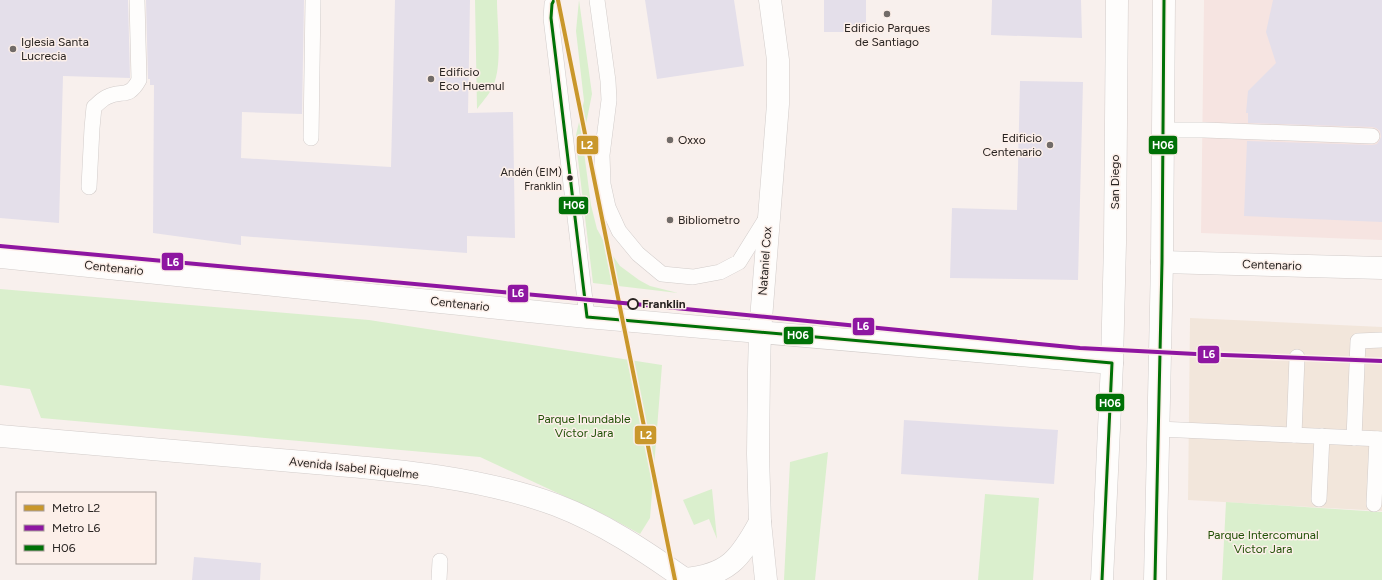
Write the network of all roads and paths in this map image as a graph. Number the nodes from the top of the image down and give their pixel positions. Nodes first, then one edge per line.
1 (137, 0) edge
2 (313, 0) edge
3 (554, 0) edge
4 (597, 0) edge
5 (770, 0) edge
6 (1117, 0) edge
7 (1164, 0) edge
8 (1163, 130) junction
9 (1372, 136) dead end
10 (311, 138) dead end
11 (89, 187) dead end
12 (769, 215) junction
13 (0, 257) edge
14 (1162, 262) junction
15 (1382, 268) edge
16 (587, 317) junction
17 (760, 332) junction
18 (1382, 340) edge
19 (1296, 357) dead end
20 (1112, 363) junction
21 (1158, 429) junction
22 (1294, 435) junction
23 (0, 436) edge
24 (1322, 436) junction
25 (1354, 438) junction
26 (1379, 439) edge
27 (1319, 499) dead end
28 (1374, 504) dead end
29 (760, 522) junction
30 (440, 561) dead end
31 (438, 580) edge
32 (685, 580) edge
33 (766, 580) edge
34 (1102, 580) edge
35 (1155, 580) edge

1 - 11 lane
2 - 10 lane
3 - 16 lane
4 - 12 lane
5 - 12 street, Nataniel Cox
6 - 20 street, San Diego
7 - 8 street
8 - 9 lane
8 - 14 street
12 - 17 street, Nataniel Cox
13 - 16 street, Centenario
14 - 15 street, Centenario
14 - 21 street
16 - 17 street, Centenario
17 - 20 street, Centenario
17 - 29 street, Nataniel Cox
18 - 25 lane
19 - 22 lane
20 - 34 street, San Diego
21 - 22 lane
21 - 35 street
22 - 24 lane
23 - 32 street, Avenida Isabel Riquelme
24 - 25 lane
24 - 27 lane
25 - 26 lane
26 - 28 lane
29 - 32 street
29 - 33 street, Nataniel Cox
30 - 31 lane

